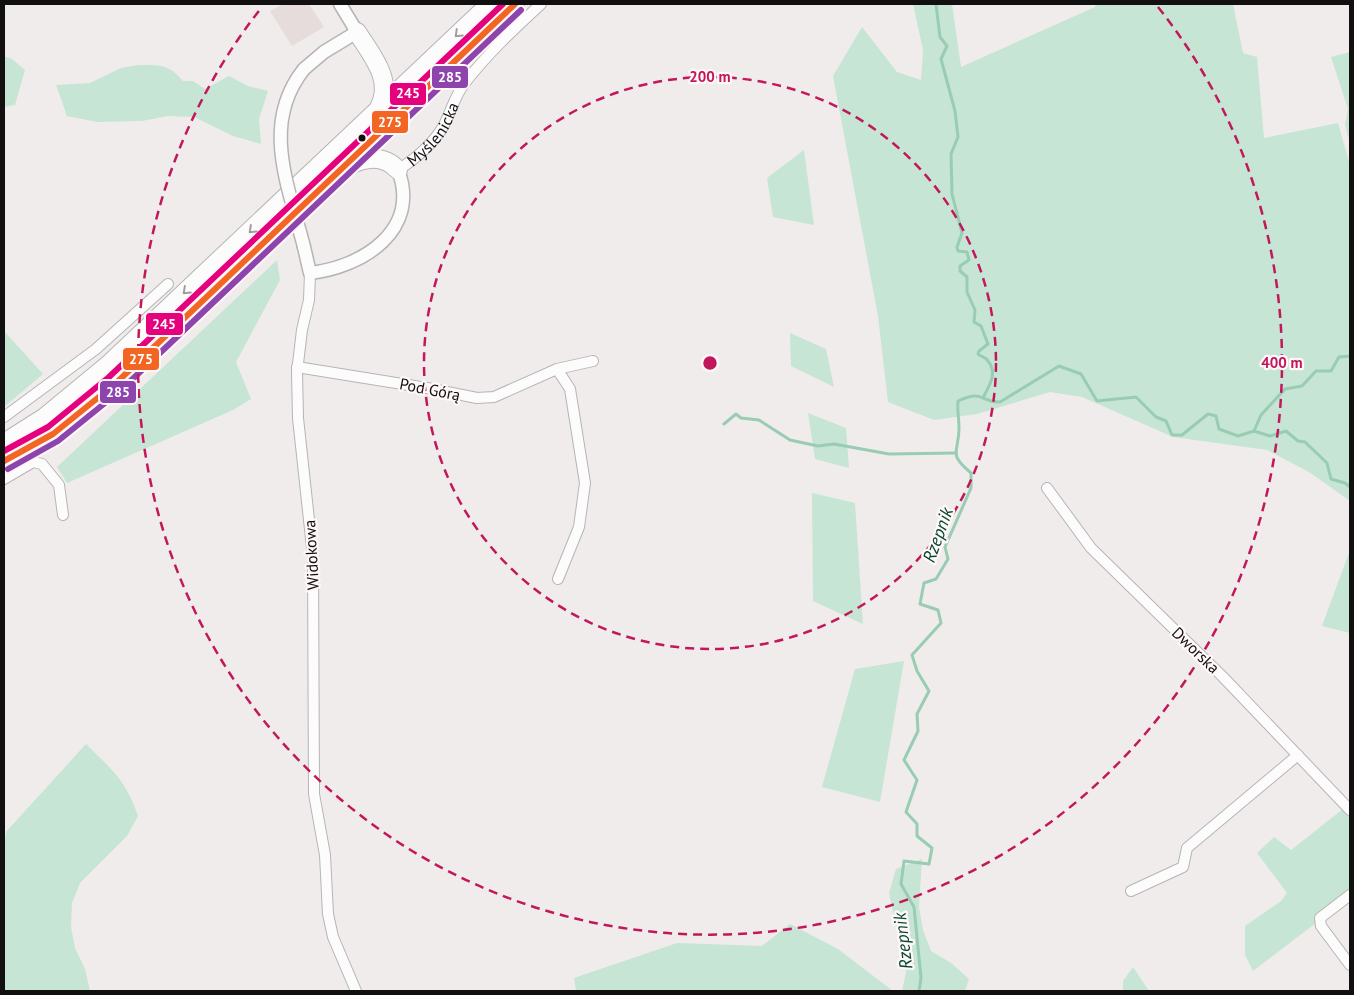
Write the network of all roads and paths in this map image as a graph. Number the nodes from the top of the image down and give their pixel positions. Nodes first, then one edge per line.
1 (340, 4) edge
2 (490, 4) edge
3 (515, 4) edge
4 (541, 4) edge
5 (357, 32) junction
6 (426, 64) junction
7 (377, 66) junction
8 (384, 117) junction
9 (398, 170) junction
10 (339, 172) junction
11 (310, 273) junction
12 (168, 284) dead end
13 (593, 361) dead end
14 (297, 367) junction
15 (557, 369) junction
16 (4, 417) edge
17 (4, 443) edge
18 (4, 461) edge
19 (4, 479) edge
20 (1047, 488) dead end
21 (63, 515) dead end
22 (558, 579) dead end
23 (1298, 755) junction
24 (1350, 810) edge
25 (1131, 891) dead end
26 (1350, 895) edge
27 (1350, 965) edge
28 (356, 991) edge

1 - 5 street
2 -> 6 highway, Myślenicka
3 - 8 highway, Myślenicka
4 - 9 street, Myślenicka
5 - 7 highway
5 - 11 street, bridge
6 - 7 highway
6 - 8 highway, Myślenicka
7 - 8 highway
8 - 9 highway
8 - 10 highway, Myślenicka
8 -> 17 highway, Myślenicka
9 - 10 highway
9 - 11 street
10 - 18 highway, Myślenicka
11 - 14 street, Widokowa
12 - 16 street
13 - 15 street, Pod Górą
14 - 15 street, Pod Górą
14 - 28 street, Widokowa
15 - 22 street
19 - 21 street
20 - 23 street, Dworska
23 - 24 street, Dworska
23 - 25 street
26 - 27 street

